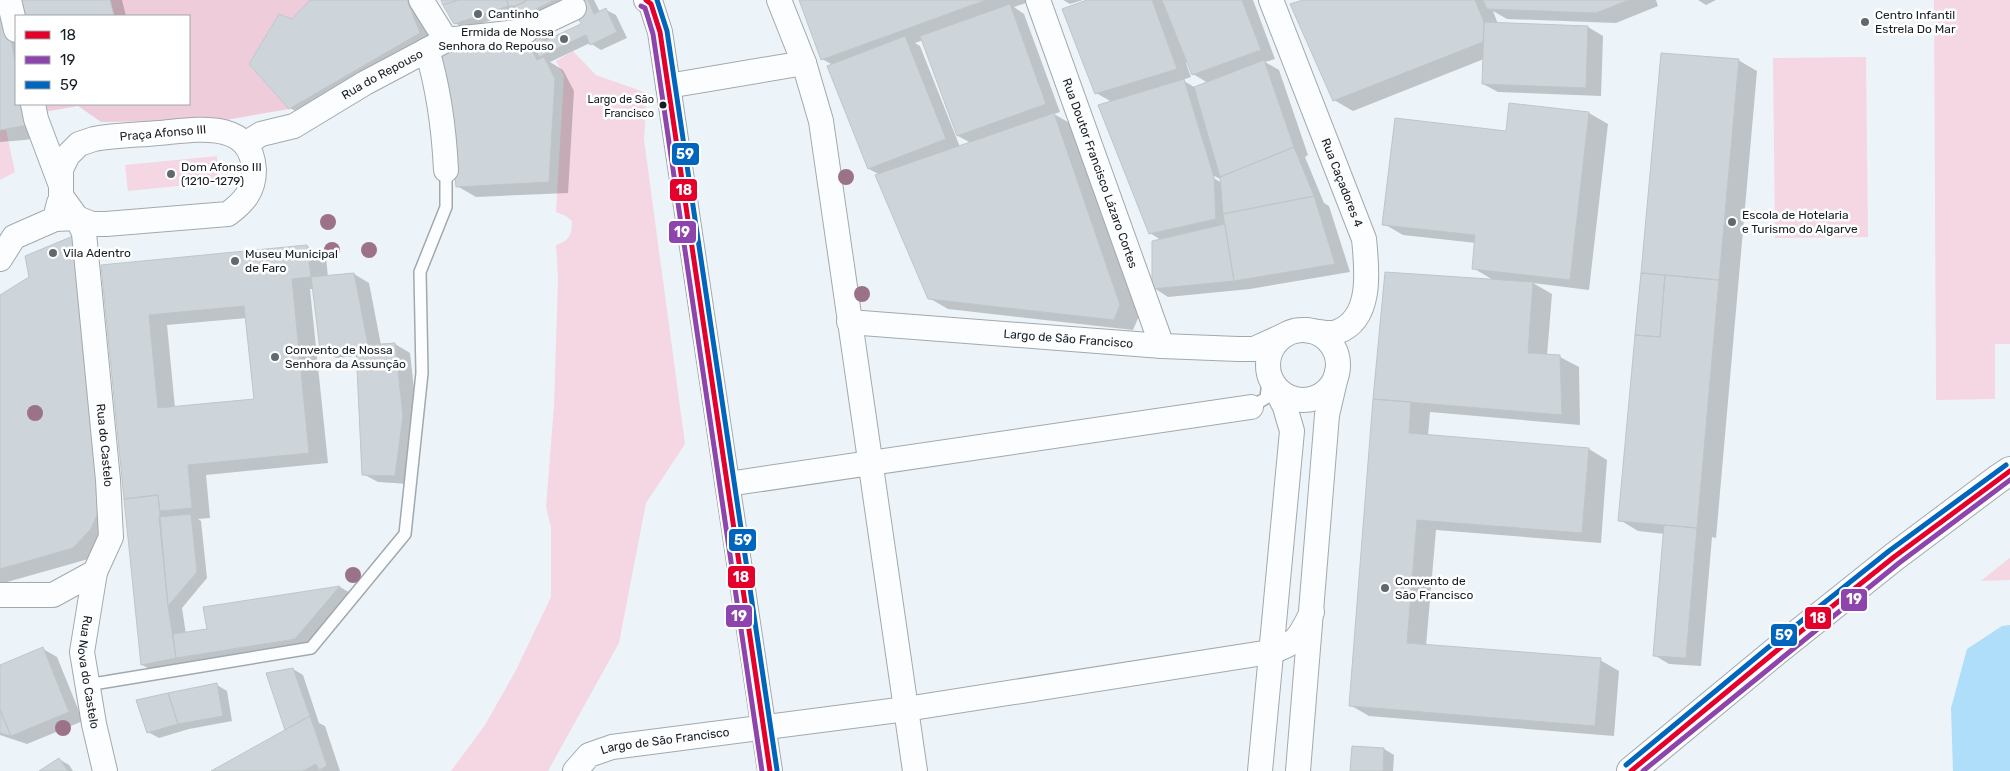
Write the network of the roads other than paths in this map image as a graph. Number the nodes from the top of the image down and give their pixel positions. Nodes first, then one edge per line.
1 (10, 0) edge
2 (421, 0) edge
3 (646, 0) edge
4 (779, 0) edge
5 (1038, 0) edge
6 (1271, 0) edge
7 (584, 3) edge
8 (15, 25) edge
9 (437, 45) junction
10 (804, 63) junction
11 (668, 86) junction
12 (33, 105) edge
13 (246, 144) junction
14 (446, 170) joint
15 (63, 204) junction
16 (0, 259) edge
17 (849, 322) junction
18 (1296, 332) junction
19 (1162, 346) junction
20 (1338, 372) junction
21 (1272, 379) junction
22 (1252, 407) joint
23 (870, 463) junction
24 (2010, 472) edge
25 (728, 484) junction
26 (95, 572) junction
27 (0, 595) edge
28 (1312, 612) junction
29 (1270, 652) junction
30 (87, 685) junction
31 (1304, 698) junction
32 (906, 709) junction
33 (763, 728) junction
34 (105, 771) edge
35 (575, 771) edge
36 (770, 771) edge
37 (915, 771) edge
38 (1260, 771) edge
39 (1298, 771) edge
40 (1631, 771) edge

1 - 8 street
2 - 9 street
3 - 11 street
4 - 10 street
5 - 19 street, Rua Doutor Francisco Lázaro Cortes
6 - 18 street, Rua Caçadores 4
7 - 9 street, Rua do Repouso
9 - 13 street, Rua do Repouso
9 - 14 street
10 - 11 street
10 - 17 street
11 - 25 street
12 - 15 street, Rua do Castelo
13 - 15 street, Praça Afonso III
13 - 15 street
14 - 30 lane
15 - 16 street
15 - 26 street, Rua do Castelo
17 - 19 street, Largo de São Francisco
17 - 23 street
18 - 19 street, Largo de São Francisco
18 - 20 street
18 - 21 street
20 - 21 street
20 - 28 street, Largo de São Francisco
21 - 22 lane
21 - 29 street
22 - 23 street
23 - 25 street
23 - 32 street
24 - 40 street
25 - 33 street
26 - 27 street
26 - 30 street, Rua Nova do Castelo
28 - 29 street, Largo de São Francisco
28 - 31 street, Largo de São Francisco
29 - 31 street, Largo de São Francisco
29 - 32 street, Largo de São Francisco
29 - 38 street
30 - 34 street, Rua Nova do Castelo
31 - 39 street, Largo de São Francisco
32 - 33 street, Largo de São Francisco
32 - 37 street
33 - 35 street, Largo de São Francisco
33 - 36 street

